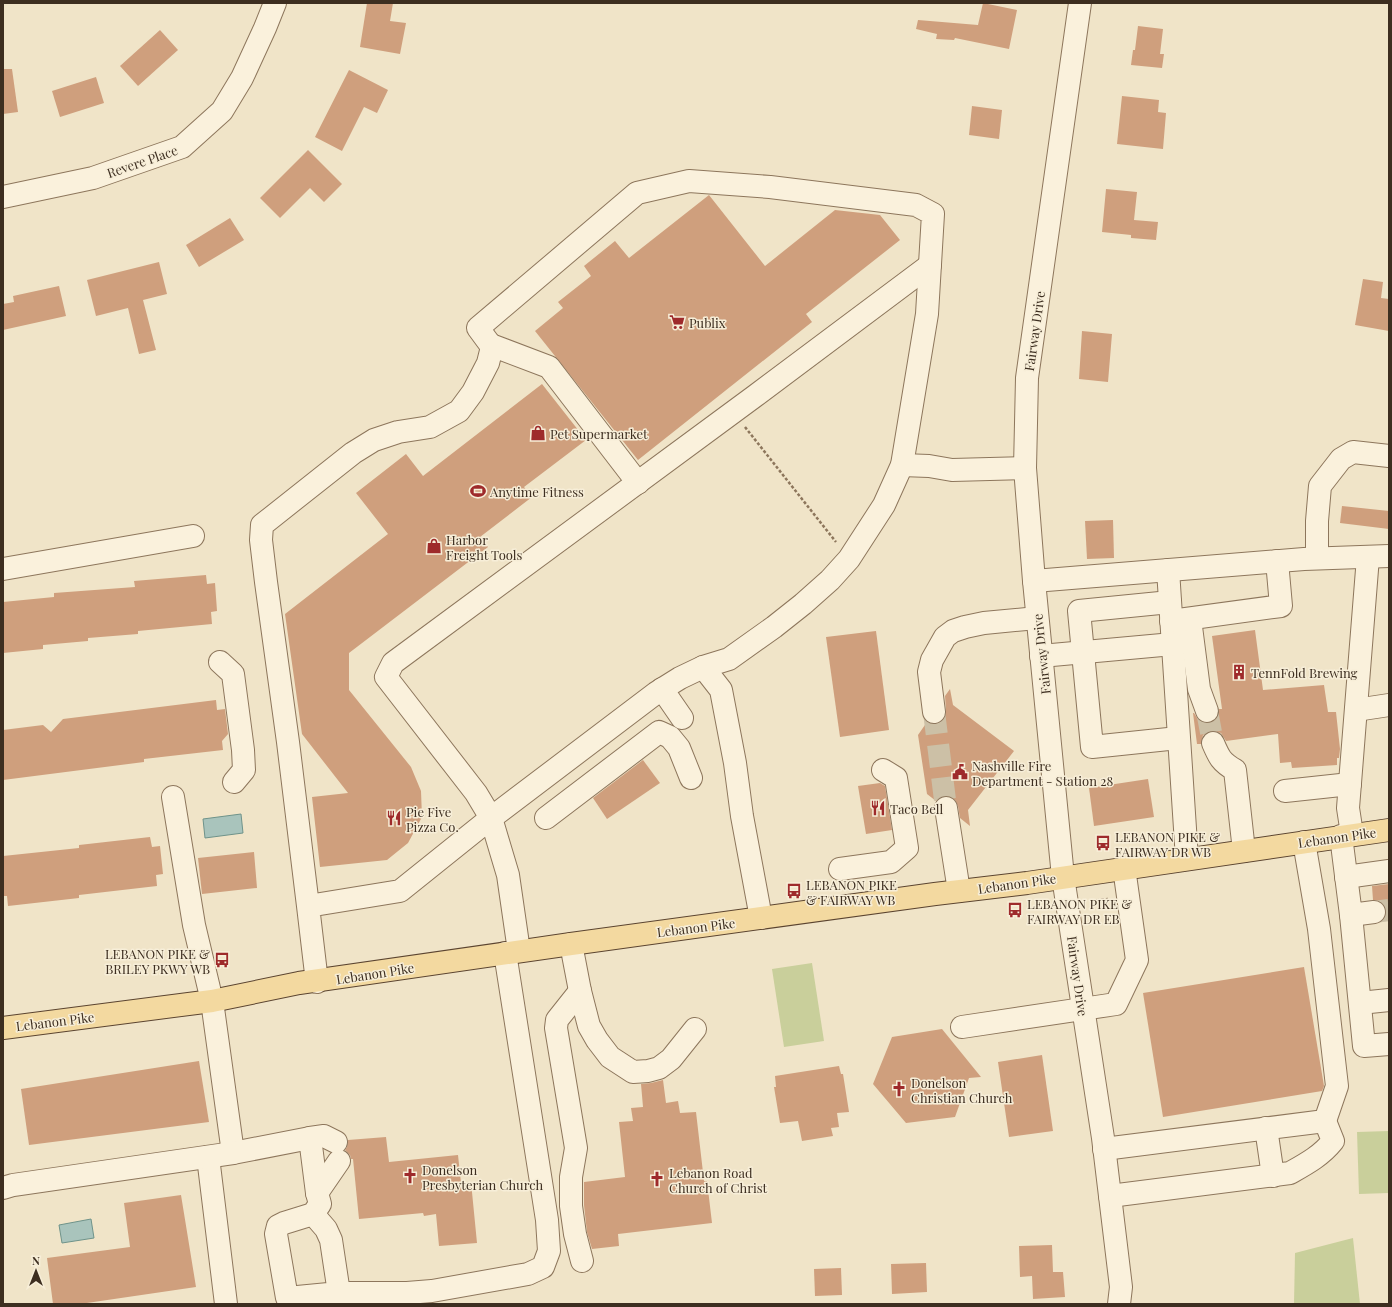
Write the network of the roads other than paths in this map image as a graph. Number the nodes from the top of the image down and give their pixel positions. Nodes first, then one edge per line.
1 (275, 3) edge
2 (1080, 3) edge
3 (3, 198) edge
4 (930, 265) junction
5 (490, 345) junction
6 (1389, 456) edge
7 (902, 465) junction
8 (1025, 468) junction
9 (638, 483) junction
10 (193, 536) dead end
11 (1379, 556) edge
12 (1317, 558) junction
13 (1277, 561) junction
14 (3, 569) edge
15 (1168, 570) junction
16 (1034, 581) junction
17 (1177, 614) junction
18 (1037, 618) junction
19 (1173, 644) junction
20 (1083, 652) junction
21 (1041, 656) junction
22 (220, 662) dead end
23 (703, 667) junction
24 (662, 689) junction
25 (1389, 705) edge
26 (1356, 710) junction
27 (1207, 711) tunnel mouth
28 (934, 712) tunnel mouth
29 (682, 718) dead end
30 (1178, 738) junction
31 (1213, 743) tunnel mouth
32 (883, 770) dead end
33 (691, 778) dead end
34 (234, 782) dead end
35 (1350, 784) junction
36 (1285, 791) dead end
37 (173, 798) dead end
38 (946, 808) tunnel mouth
39 (491, 818) junction
40 (546, 818) dead end
41 (1389, 830) edge
42 (1346, 835) junction
43 (1304, 842) junction
44 (1244, 851) junction
45 (1187, 859) junction
46 (1124, 868) junction
47 (840, 869) dead end
48 (1389, 871) edge
49 (1063, 877) junction
50 (1346, 877) junction
51 (959, 891) junction
52 (308, 906) junction
53 (1374, 912) tunnel mouth
54 (1351, 915) junction
55 (761, 918) junction
56 (571, 944) junction
57 (512, 952) junction
58 (317, 982) junction
59 (580, 991) junction
60 (1389, 1000) edge
61 (212, 1001) junction
62 (1360, 1003) junction
63 (1083, 1009) junction
64 (962, 1027) dead end
65 (3, 1028) edge
66 (695, 1028) dead end
67 (1389, 1044) edge
68 (1325, 1121) junction
69 (1266, 1128) junction
70 (310, 1138) junction
71 (1104, 1150) junction
72 (233, 1153) junction
73 (208, 1157) junction
74 (1273, 1176) junction
75 (3, 1188) edge
76 (1110, 1196) junction
77 (315, 1203) junction
78 (582, 1261) dead end
79 (339, 1293) junction
80 (226, 1304) edge
81 (1119, 1304) edge

1 - 3 street, Revere Place
2 - 8 street, Fairway Drive
4 - 5 street
4 - 7 street
4 - 9 street
5 - 9 street
5 - 52 street
6 - 12 street
7 - 8 street
7 - 23 street
8 - 16 street, Fairway Drive
9 - 39 street
10 - 14 street
11 - 12 street
11 - 26 street
12 - 13 street
13 - 15 street
13 - 17 street
15 - 16 street
15 - 17 street
16 - 18 street, Fairway Drive
17 - 19 street
17 - 20 street
17 - 27 street
18 - 21 street, Fairway Drive
18 - 28 street
19 - 20 street
19 - 30 street
20 - 21 street
20 - 30 street
21 - 49 street, Fairway Drive
22 - 34 street
23 - 24 street
23 - 55 street
24 - 29 street
24 - 39 street
25 - 26 street
26 - 35 street
30 - 45 street
31 - 44 street
32 - 47 street
33 - 40 street
35 - 36 street
35 - 42 street
37 - 61 street
38 - 51 street
39 - 52 street
39 - 57 street
41 - 42 main road, Lebanon Pike
42 - 43 main road, Lebanon Pike
42 - 50 street
43 - 44 main road, Lebanon Pike
43 - 68 street
44 - 45 main road, Lebanon Pike
45 - 46 main road, Lebanon Pike
46 - 49 main road, Lebanon Pike
46 - 63 street
48 - 50 street
49 - 51 main road, Lebanon Pike
49 - 63 street, Fairway Drive
50 - 54 street
51 - 55 main road, Lebanon Pike
52 - 58 street
53 - 54 street
54 - 62 street
55 - 56 main road, Lebanon Pike
56 - 57 main road, Lebanon Pike
56 - 59 street
57 - 58 main road, Lebanon Pike
57 - 79 street
58 - 61 main road, Lebanon Pike
59 - 66 street
59 - 78 street
60 - 62 street
61 - 65 main road, Lebanon Pike
61 - 72 street
62 - 67 street
63 - 64 street
63 - 71 street, Fairway Drive
68 - 69 street
68 - 74 street
69 - 71 street
69 - 74 street
70 - 72 street
70 - 77 street
70 - 77 street
71 - 76 street, Fairway Drive
72 - 73 street
73 - 75 street
73 - 80 street
74 - 76 street
76 - 81 street, Fairway Drive
77 - 79 street
77 - 79 street

